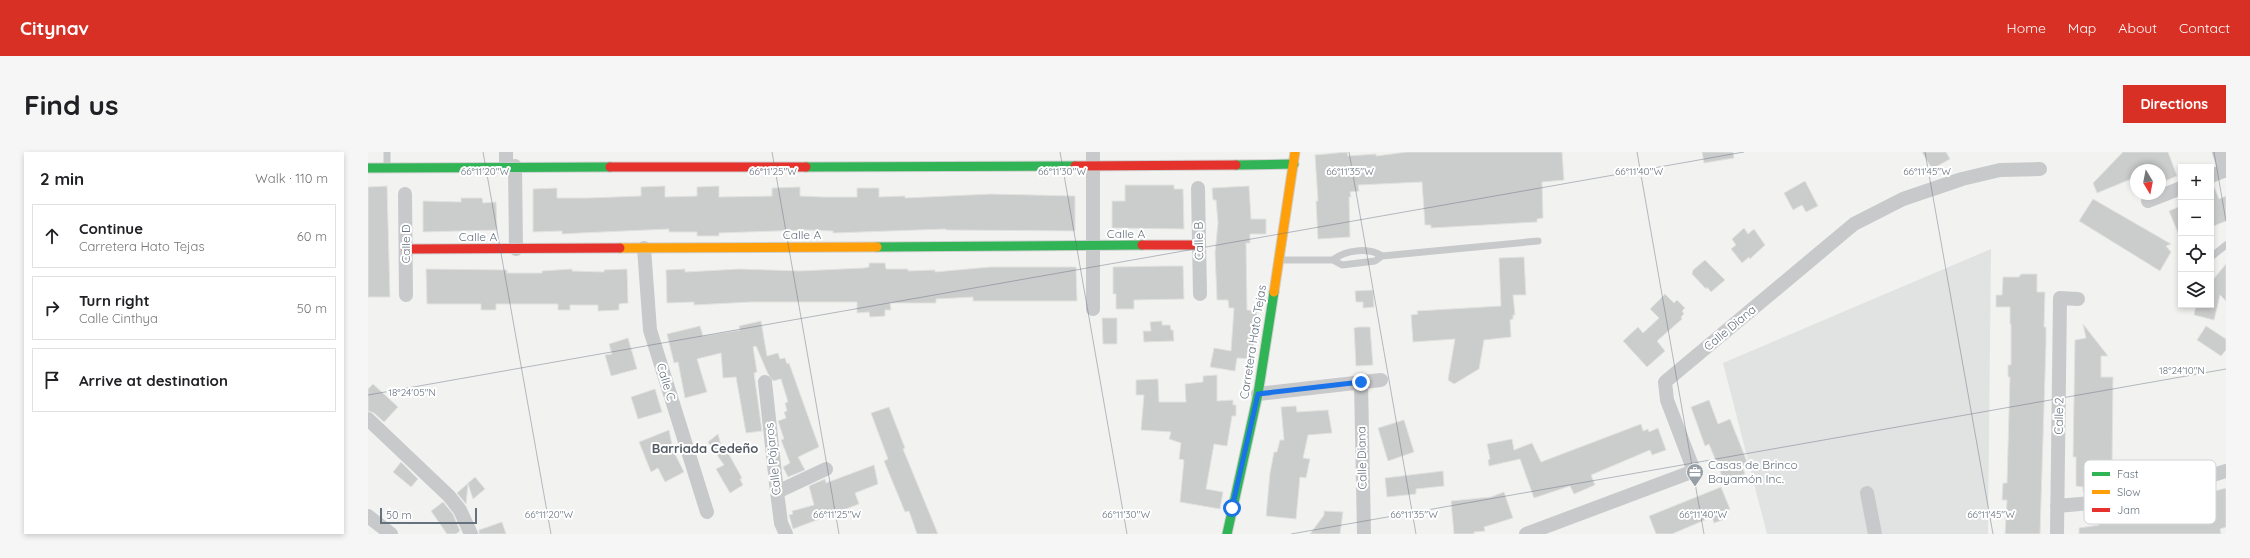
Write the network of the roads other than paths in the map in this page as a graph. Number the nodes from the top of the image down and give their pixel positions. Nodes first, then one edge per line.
1 (387, 152) edge
2 (1093, 152) edge
3 (1295, 152) edge
4 (2219, 152) edge
5 (509, 161) edge
6 (1294, 164) junction
7 (1093, 166) junction
8 (387, 167) junction
9 (368, 168) edge
10 (2040, 169) dead end
11 (2226, 171) edge
12 (2214, 175) edge
13 (1198, 188) dead end
14 (2178, 189) edge
15 (406, 194) dead end
16 (2148, 201) dead end
17 (1538, 241) dead end
18 (1198, 245) junction
19 (2226, 245) edge
20 (1093, 246) junction
21 (644, 248) junction
22 (406, 249) junction
23 (516, 249) junction
24 (2214, 255) edge
25 (1382, 256) junction
26 (1278, 260) junction
27 (1332, 260) junction
28 (1200, 294) dead end
29 (406, 295) dead end
30 (2078, 298) dead end
31 (1094, 309) dead end
32 (1381, 380) dead end
33 (765, 382) dead end
34 (1361, 382) junction
35 (1258, 394) junction
36 (368, 419) edge
37 (826, 469) dead end
38 (2226, 471) edge
39 (2216, 474) edge
40 (777, 492) junction
41 (1867, 493) dead end
42 (2084, 504) edge
43 (2057, 506) junction
44 (707, 512) dead end
45 (368, 516) edge
46 (391, 534) edge
47 (471, 534) edge
48 (786, 534) edge
49 (1227, 534) edge
50 (1364, 534) edge
51 (1526, 534) edge
52 (1875, 534) edge
53 (2057, 534) edge

1 - 8 lane
2 - 7 street
3 - 6 street, Carretera Hato Tejas
4 - 11 street
5 - 7 street
5 - 8 street
5 - 23 street
6 - 7 street
6 - 26 street, Carretera Hato Tejas
7 - 20 street
8 - 9 street
10 - 51 street, Calle Diana
11 - 12 street
13 - 18 street, Calle B
14 - 16 street
15 - 22 street, Calle D
17 - 25 lane
18 - 20 street, Calle A
18 - 28 street, Calle B
19 - 24 lane
20 - 21 street, Calle A
20 - 31 street
21 - 23 street, Calle A
21 - 44 street, Calle C
22 - 23 street, Calle A
22 - 29 street, Calle D
25 - 27 lane
25 - 27 lane
26 - 27 lane
26 - 35 street, Carretera Hato Tejas
30 - 43 street, Calle 2
32 - 34 street
33 - 40 street, Calle Pájaros
34 - 35 street
34 - 50 street, Calle Diana
35 - 49 street, Carretera Hato Tejas
36 - 47 street
37 - 40 street
38 - 39 street
40 - 48 street, Calle Pájaros
41 - 52 street
42 - 43 street
43 - 53 street, Calle 2
45 - 46 street

